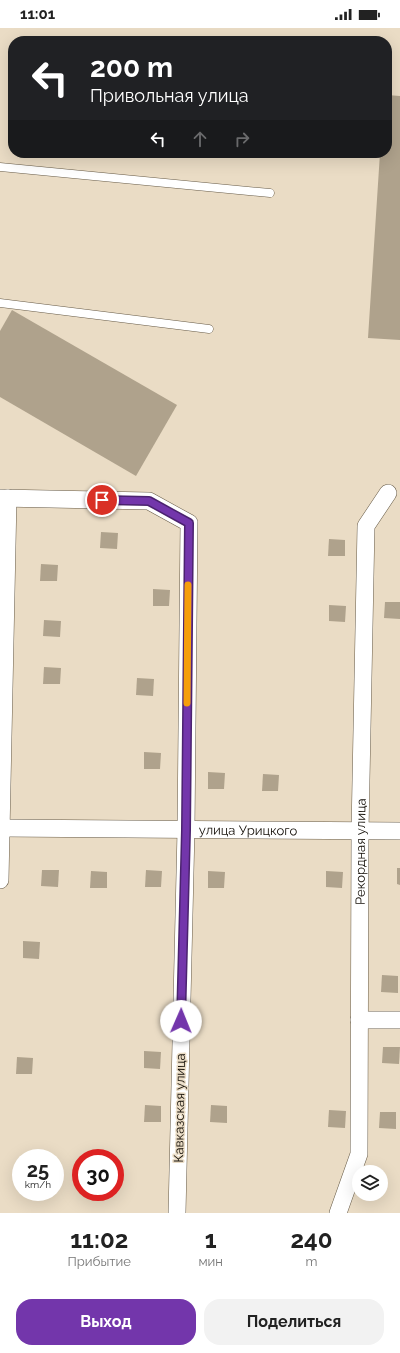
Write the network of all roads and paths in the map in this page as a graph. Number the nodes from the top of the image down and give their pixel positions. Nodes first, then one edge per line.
1 (0, 167) edge
2 (270, 193) dead end
3 (0, 303) edge
4 (209, 329) dead end
5 (388, 493) dead end
6 (4, 498) edge
7 (1, 828) edge
8 (186, 830) junction
9 (360, 831) junction
10 (400, 831) edge
11 (0, 880) edge
12 (359, 1020) junction
13 (400, 1020) edge
14 (177, 1213) edge
15 (338, 1213) edge

1 - 2 lane
3 - 4 lane
5 - 9 street, Рекордная улица
6 - 7 street
6 - 8 street, Кавказская улица
7 - 8 street, улица Урицкого
7 - 11 street
8 - 9 street, улица Урицкого
8 - 14 street, Кавказская улица
9 - 10 street, улица Урицкого
9 - 12 street, Рекордная улица
12 - 13 street
12 - 15 street, Рекордная улица

